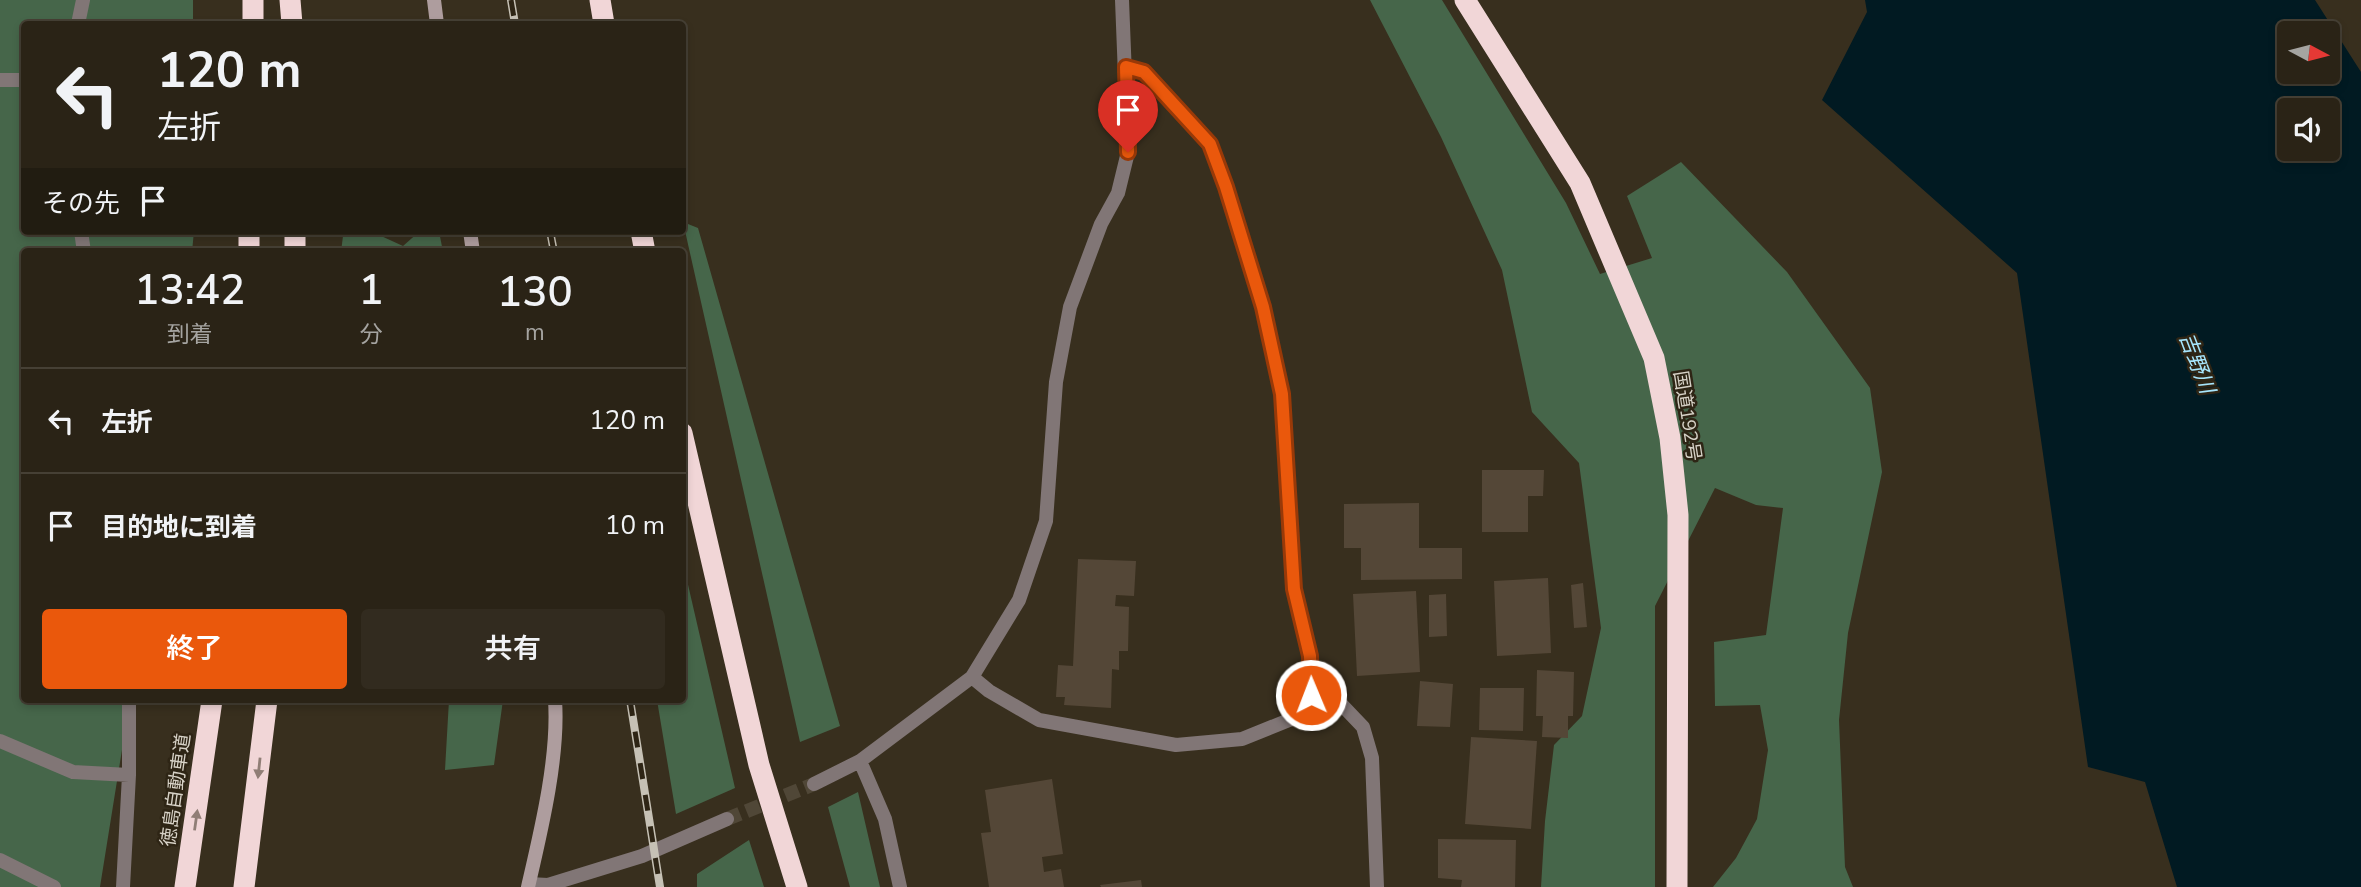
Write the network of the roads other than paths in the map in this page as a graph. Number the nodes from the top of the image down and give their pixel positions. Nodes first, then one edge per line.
1 (83, 0) edge
2 (253, 0) edge
3 (290, 0) edge
4 (434, 0) edge
5 (600, 0) edge
6 (1122, 0) edge
7 (1465, 0) edge
8 (79, 21) edge
9 (253, 21) edge
10 (292, 21) edge
11 (437, 21) edge
12 (604, 21) edge
13 (1126, 67) junction
14 (0, 80) edge
15 (21, 80) edge
16 (686, 450) edge
17 (972, 677) junction
18 (1311, 695) junction
19 (129, 703) edge
20 (212, 703) edge
21 (267, 703) edge
22 (555, 703) edge
23 (0, 741) edge
24 (860, 761) junction
25 (129, 775) junction
26 (814, 784) tunnel mouth
27 (727, 819) tunnel mouth
28 (0, 860) edge
29 (528, 885) edge
30 (54, 887) edge
31 (123, 887) edge
32 (185, 887) edge
33 (244, 887) edge
34 (797, 887) edge
35 (900, 887) edge
36 (1377, 887) edge
37 (1677, 887) edge

1 - 8 street
2 - 9 highway
3 - 10 highway
4 - 11 street
5 - 12 highway
6 - 13 street
7 - 37 highway, 国道192号
13 - 17 street
13 - 18 street
14 - 15 street
16 - 34 highway
17 - 18 street
17 - 24 street
18 - 36 street
19 - 25 street
32 -> 20 highway, 徳島自動車道
21 -> 33 highway
22 - 29 street
23 - 25 street
24 - 26 street
24 - 35 street
25 - 31 street
27 - 29 street
28 - 30 street

